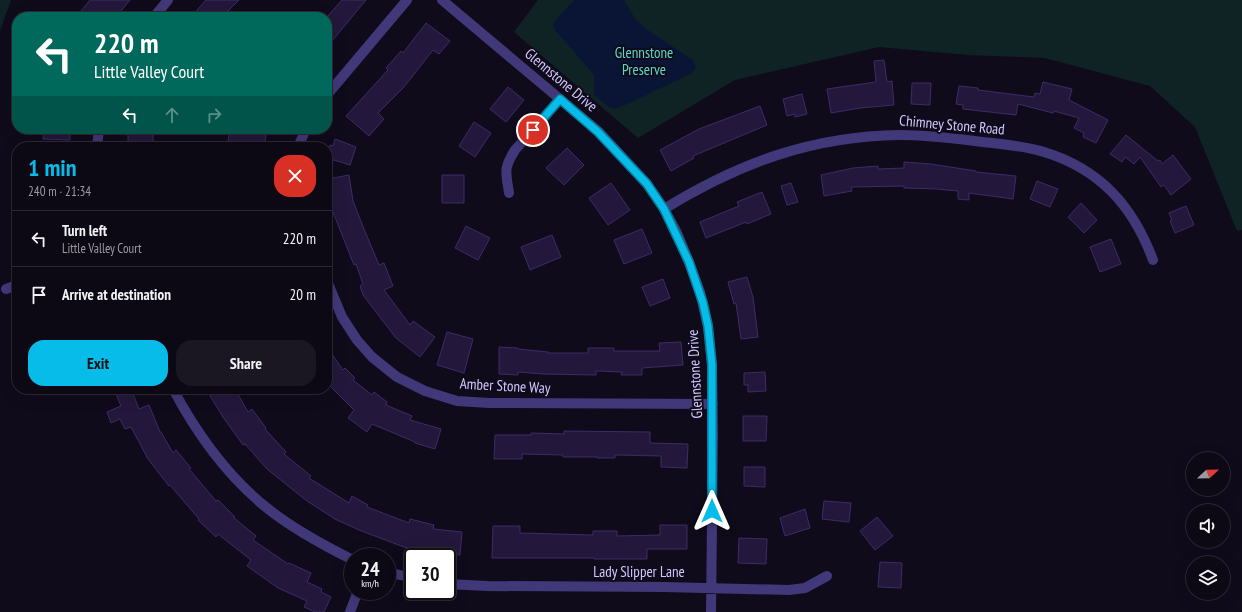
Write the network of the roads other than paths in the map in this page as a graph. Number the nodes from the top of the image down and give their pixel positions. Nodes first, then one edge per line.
1 (168, 0) edge
2 (407, 0) edge
3 (442, 0) edge
4 (158, 12) edge
5 (332, 89) edge
6 (560, 99) junction
7 (509, 193) dead end
8 (664, 209) junction
9 (1153, 260) dead end
10 (12, 287) edge
11 (6, 289) dead end
12 (332, 293) edge
13 (176, 394) edge
14 (713, 404) junction
15 (344, 555) edge
16 (827, 576) dead end
17 (456, 584) edge
18 (712, 588) junction
19 (355, 600) edge
20 (350, 612) edge
21 (711, 612) edge

1 - 4 street
2 - 5 street
3 - 6 street, Glennstone Drive
6 - 7 street
6 - 8 street, Glennstone Drive
8 - 9 street, Chimney Stone Road
8 - 14 street, Glennstone Drive
10 - 11 street
12 - 14 street, Amber Stone Way
13 - 15 street
14 - 18 street, Glennstone Drive
16 - 18 street, Lady Slipper Lane
17 - 18 street, Lady Slipper Lane
18 - 21 street, Glennstone Drive
19 - 20 street

